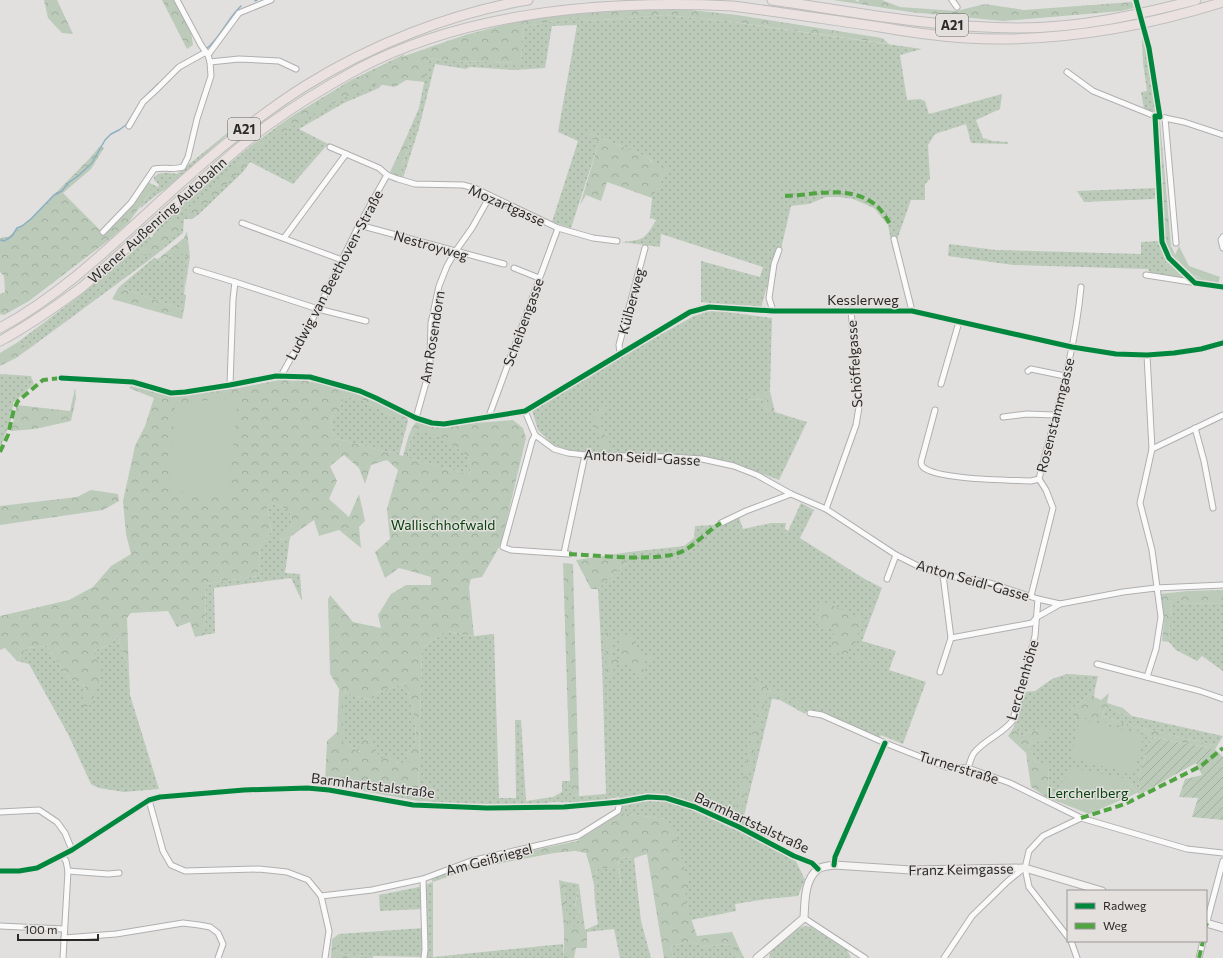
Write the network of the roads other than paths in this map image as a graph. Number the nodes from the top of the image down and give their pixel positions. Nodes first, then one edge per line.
1 (177, 0) edge
2 (271, 0) edge
3 (528, 0) edge
4 (772, 0) edge
5 (952, 0) edge
6 (1196, 0) edge
7 (1223, 2) edge
8 (956, 7) dead end
9 (205, 51) junction
10 (210, 62) junction
11 (296, 69) dead end
12 (1068, 72) dead end
13 (1165, 118) junction
14 (130, 126) dead end
15 (1223, 135) edge
16 (330, 147) dead end
17 (346, 154) junction
18 (387, 175) junction
19 (490, 196) junction
20 (242, 223) dead end
21 (359, 225) junction
22 (558, 228) junction
23 (103, 232) dead end
24 (1223, 237) edge
25 (284, 238) junction
26 (894, 239) dead end
27 (617, 240) dead end
28 (1176, 243) dead end
29 (645, 248) dead end
30 (1223, 248) edge
31 (779, 250) dead end
32 (455, 252) junction
33 (342, 260) junction
34 (504, 264) dead end
35 (514, 268) dead end
36 (196, 270) dead end
37 (1146, 275) dead end
38 (539, 278) junction
39 (235, 282) junction
40 (1081, 287) dead end
41 (1223, 287) edge
42 (318, 309) junction
43 (851, 310) junction
44 (773, 311) junction
45 (912, 311) junction
46 (366, 321) dead end
47 (959, 322) junction
48 (0, 328) edge
49 (0, 341) edge
50 (1223, 343) edge
51 (1072, 347) junction
52 (620, 353) junction
53 (1147, 355) junction
54 (1028, 372) dead end
55 (281, 376) junction
56 (1065, 376) junction
57 (61, 378) dead end
58 (941, 384) dead end
59 (230, 385) junction
60 (935, 410) dead end
61 (525, 411) junction
62 (1055, 415) junction
63 (1223, 415) edge
64 (489, 416) junction
65 (1003, 417) dead end
66 (416, 418) junction
67 (1194, 428) junction
68 (535, 435) junction
69 (1152, 449) junction
70 (585, 455) junction
71 (1039, 479) junction
72 (791, 494) junction
73 (1213, 508) dead end
74 (826, 509) junction
75 (721, 524) dead end
76 (896, 555) junction
77 (943, 574) junction
78 (887, 579) dead end
79 (1223, 585) edge
80 (1156, 588) junction
81 (1031, 596) junction
82 (1038, 599) junction
83 (1060, 604) junction
84 (1037, 617) junction
85 (951, 638) junction
86 (1098, 664) dead end
87 (940, 672) dead end
88 (1147, 677) junction
89 (1223, 699) edge
90 (810, 713) dead end
91 (885, 743) junction
92 (968, 768) junction
93 (149, 800) junction
94 (620, 802) junction
95 (0, 812) edge
96 (1081, 818) junction
97 (72, 850) junction
98 (1223, 853) edge
99 (62, 855) junction
100 (1223, 861) edge
101 (834, 865) junction
102 (1024, 868) junction
103 (818, 869) junction
104 (0, 871) edge
105 (68, 871) junction
106 (119, 872) dead end
107 (423, 879) junction
108 (1099, 890) edge
109 (321, 896) junction
110 (804, 918) junction
111 (1207, 920) edge
112 (1207, 924) edge
113 (0, 926) edge
114 (1223, 928) edge
115 (64, 929) junction
116 (1067, 936) edge
117 (64, 938) junction
118 (1071, 942) edge
119 (1203, 942) edge
120 (63, 958) edge
121 (218, 958) edge
122 (325, 958) edge
123 (424, 958) edge
124 (757, 958) edge
125 (865, 958) edge
126 (944, 958) edge
127 (1077, 958) edge
128 (1199, 958) edge

1 - 9 street
2 - 9 street
3 - 48 highway, Wiener Außenring Autobahn / A21
4 - 6 highway, A21
5 - 8 street
7 - 49 highway, Wiener Außenring Autobahn / A21
9 - 10 street
9 - 14 street
10 - 11 street
10 - 23 street
12 - 13 street
13 - 15 street
13 - 28 street
16 - 17 street, Mozartgasse
17 - 18 street, Mozartgasse
17 - 25 street
18 - 19 street, Mozartgasse
18 - 21 street, Ludwig van Beethoven-Straße
19 - 22 street, Mozartgasse
19 - 32 street, Am Rosendorn
20 - 25 street
21 - 32 street, Nestroyweg
21 - 33 street, Ludwig van Beethoven-Straße
22 - 27 street, Mozartgasse
22 - 38 street, Scheibengasse
24 - 30 street
25 - 33 street
26 - 45 street
29 - 52 street, Külberweg
31 - 44 street
32 - 34 street, Nestroyweg
32 - 66 street, Am Rosendorn
33 - 42 street, Ludwig van Beethoven-Straße
35 - 38 street
36 - 39 street
37 - 41 street
38 - 64 street, Scheibengasse
39 - 42 street
39 - 59 street
40 - 51 street, Rosenstammgasse
42 - 46 street
42 - 55 street, Ludwig van Beethoven-Straße
43 - 44 street, Kesslerweg
43 - 45 street, Kesslerweg
43 - 74 street, Schöffelgasse
44 - 52 street, Kesslerweg
45 - 47 street, Kesslerweg
47 - 51 street, Kesslerweg
47 - 58 street
50 - 53 street, Kesslerweg
51 - 53 street, Kesslerweg
51 - 56 street, Rosenstammgasse
52 - 61 street, Kesslerweg
53 - 69 street
54 - 56 street
55 - 59 street
55 - 66 street
56 - 62 street, Rosenstammgasse
57 - 59 street
60 - 71 street
61 - 64 street
61 - 68 street
62 - 65 street
62 - 71 street, Rosenstammgasse
63 - 67 street
64 - 66 street
67 - 69 street
67 - 73 street
68 - 70 street, Anton Seidl-Gasse
68 - 70 street
69 - 80 street
70 - 72 street, Anton Seidl-Gasse
71 - 81 street, Rosenstammgasse
72 - 74 street, Anton Seidl-Gasse
72 - 75 street
74 - 76 street, Anton Seidl-Gasse
76 - 77 street, Anton Seidl-Gasse
76 - 78 street
77 - 81 street, Anton Seidl-Gasse
77 - 85 street
79 - 80 street, Anton Seidl-Gasse
80 - 83 street, Anton Seidl-Gasse
80 - 88 street
81 - 82 street, Anton Seidl-Gasse
82 - 83 street, Anton Seidl-Gasse
82 - 84 street, Lerchenhöhe
83 - 84 street
84 - 85 street
84 - 92 street, Lerchenhöhe
85 - 87 street
86 - 88 street
88 - 89 street
90 - 91 street, Turnerstraße
91 - 92 street, Turnerstraße
91 - 101 street
92 - 96 street, Turnerstraße
93 - 94 street, Barmhartstalstraße
93 - 97 street, Barmhartstalstraße
93 - 109 street
94 - 103 street, Barmhartstalstraße
94 - 107 street, Am Geißriegel
95 - 97 street
96 - 98 street, Turnerstraße
96 - 102 street
97 - 99 street, Barmhartstalstraße
99 - 104 street, Barmhartstalstraße
99 - 105 street
100 - 111 street
101 - 102 main road, Franz Keimgasse
101 - 103 main road, Franz Keimgasse
102 - 108 main road, Franz Keimgasse
102 - 116 street
102 - 126 street
103 - 110 main road
105 - 106 street
105 - 115 street
107 - 109 street, Am Geißriegel
107 - 123 street
109 - 122 street
110 - 124 main road
110 - 125 street
112 - 114 main road
113 - 115 street
115 - 117 street
117 - 120 street
117 - 121 street
118 - 127 street
119 - 128 street

